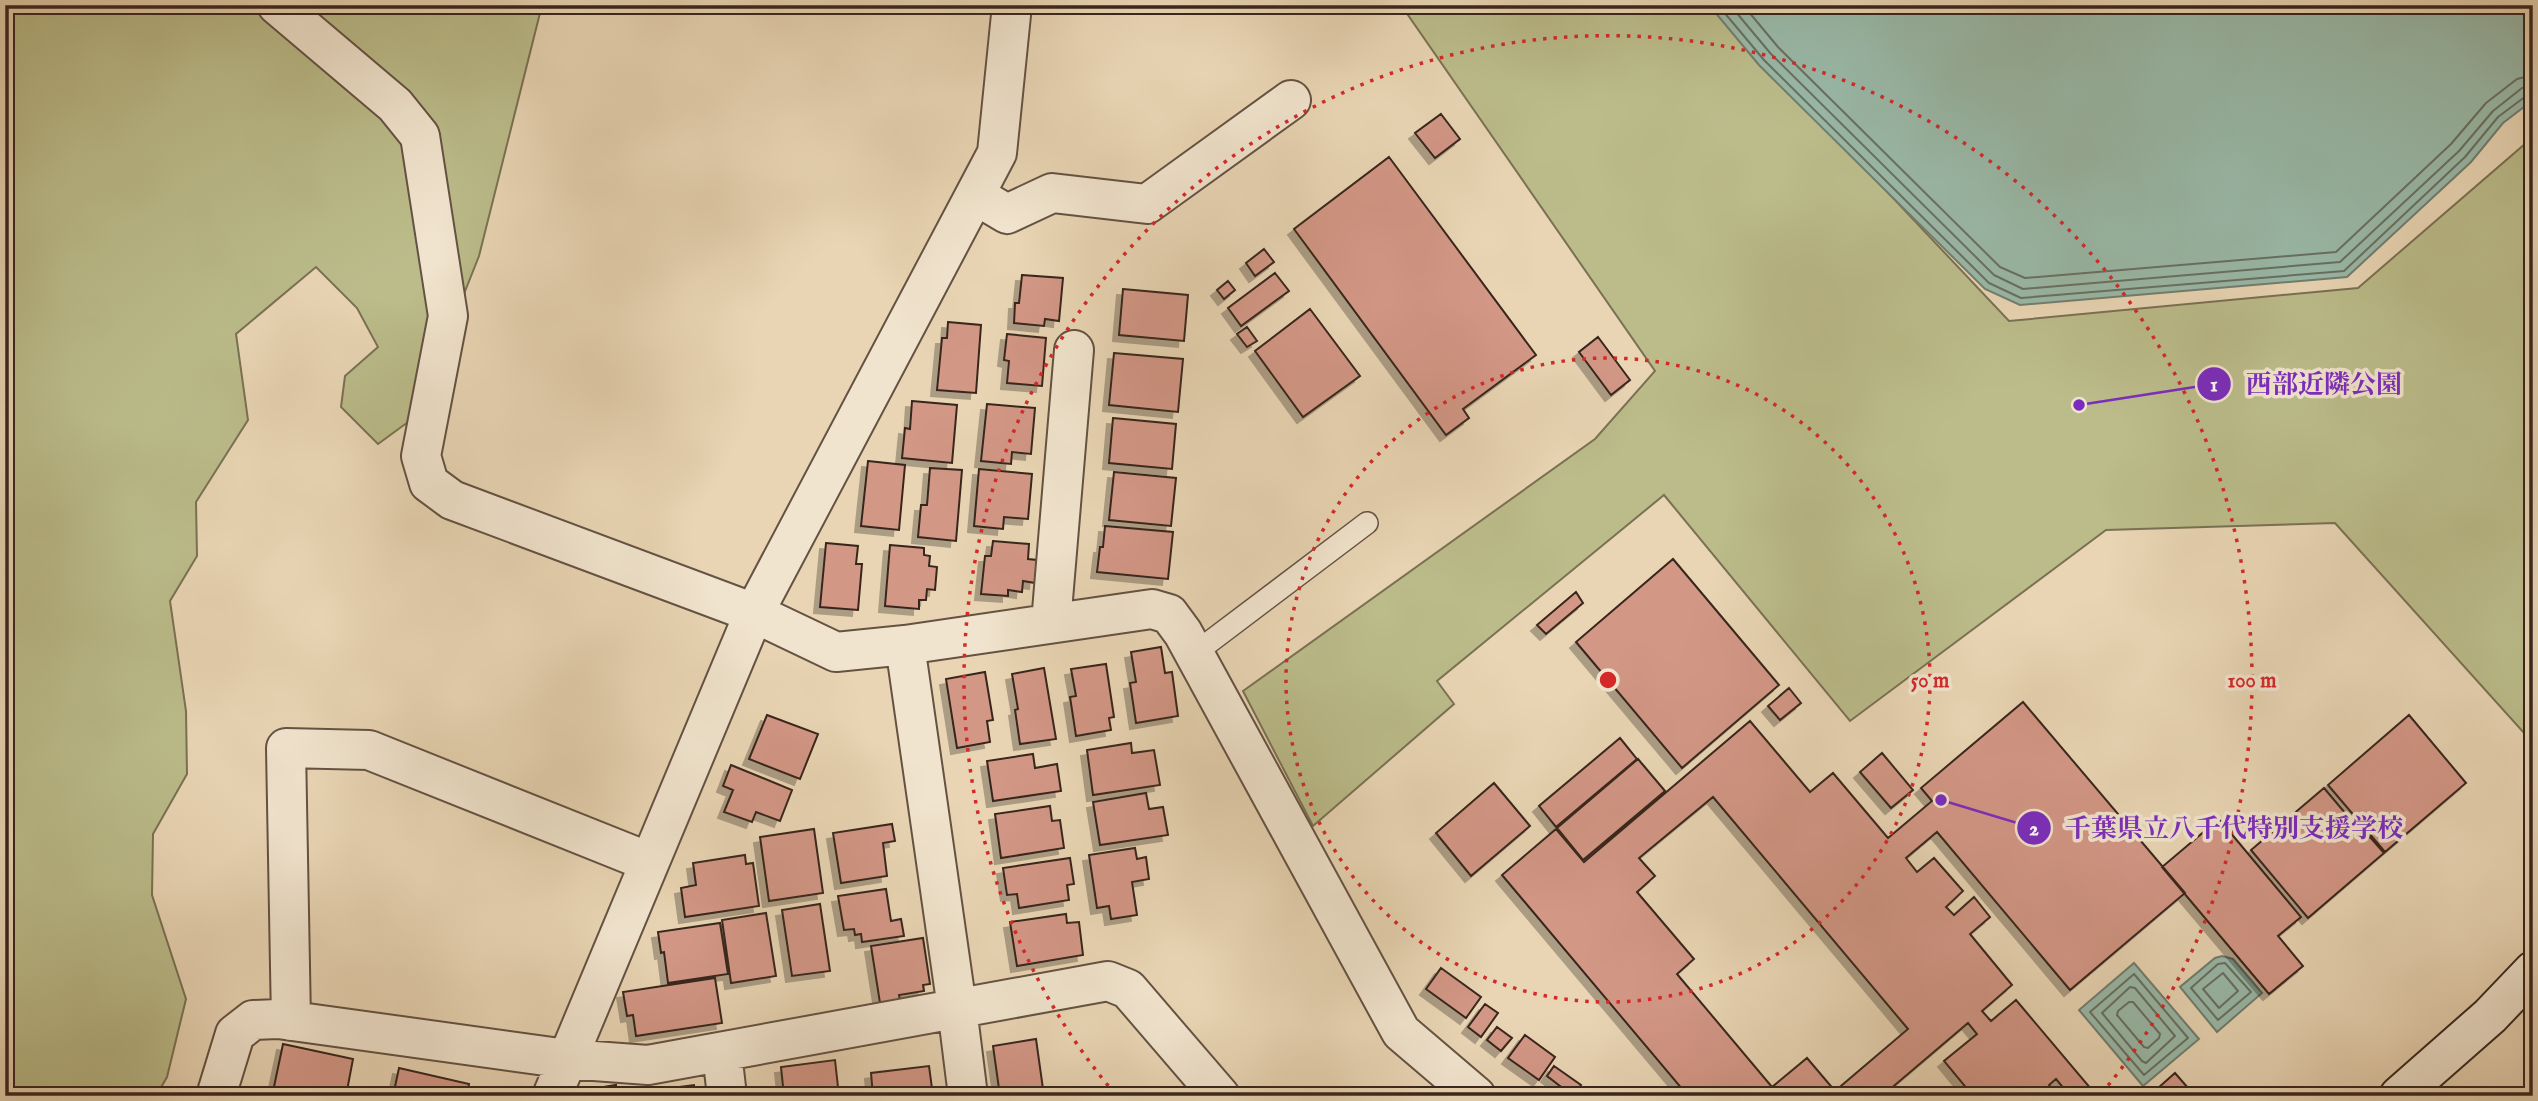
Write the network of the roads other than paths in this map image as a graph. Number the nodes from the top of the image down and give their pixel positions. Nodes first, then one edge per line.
1 (277, 5) edge
2 (1012, 5) edge
3 (1292, 100) dead end
4 (975, 195) junction
5 (1074, 350) dead end
6 (1367, 523) dead end
7 (754, 613) junction
8 (1051, 623) junction
9 (905, 645) junction
10 (1195, 653) junction
11 (649, 862) junction
12 (2533, 971) edge
13 (957, 1008) junction
14 (291, 1021) junction
15 (722, 1053) junction
16 (567, 1059) junction
17 (1206, 1091) edge
18 (216, 1096) edge
19 (552, 1096) edge
20 (727, 1096) edge
21 (968, 1096) edge
22 (1476, 1096) edge
23 (2399, 1096) edge

1 - 7 street
2 - 4 street
3 - 4 street
4 - 7 street
5 - 8 street
6 - 10 lane
7 - 9 street
7 - 11 street
8 - 9 street
8 - 10 street
9 - 13 street
10 - 22 street
11 - 14 street
11 - 16 street
12 - 23 street
13 - 15 street
13 - 17 street
13 - 21 street
14 - 16 street
14 - 18 street
15 - 16 street
15 - 20 street
16 - 19 street

